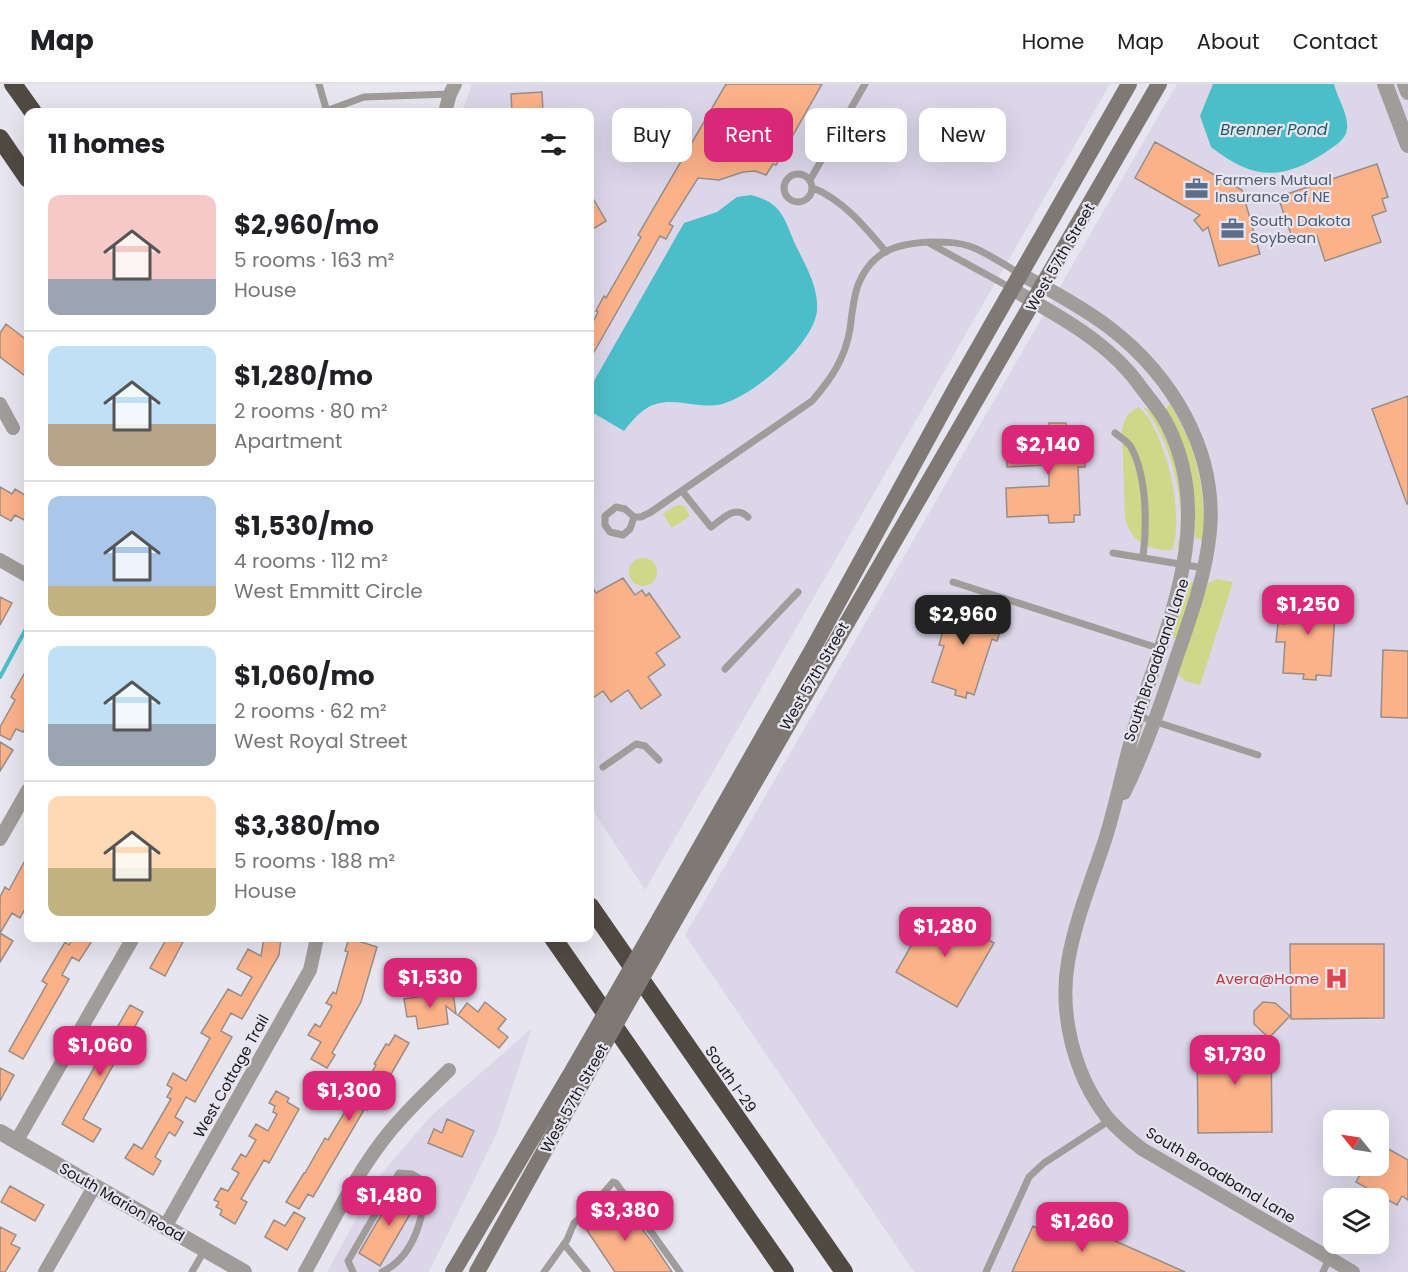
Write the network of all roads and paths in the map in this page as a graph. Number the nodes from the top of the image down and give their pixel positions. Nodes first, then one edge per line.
1 (13, 84) edge
2 (319, 84) edge
3 (865, 84) edge
4 (1129, 84) edge
5 (1159, 84) edge
6 (1385, 84) edge
7 (1405, 84) edge
8 (453, 89) edge
9 (1408, 92) edge
10 (30, 108) edge
11 (326, 108) edge
12 (337, 108) edge
13 (446, 108) edge
14 (0, 138) edge
15 (1408, 145) edge
16 (24, 173) edge
17 (810, 180) junction
18 (813, 188) junction
19 (926, 242) junction
20 (886, 252) junction
21 (1020, 274) junction
22 (1043, 286) junction
23 (1012, 289) junction
24 (1034, 302) junction
25 (0, 404) edge
26 (13, 428) dead end
27 (1115, 433) dead end
28 (682, 491) junction
29 (634, 517) junction
30 (748, 517) dead end
31 (1113, 553) dead end
32 (1143, 557) junction
33 (0, 560) edge
34 (1185, 564) junction
35 (1204, 568) junction
36 (24, 574) edge
37 (953, 582) dead end
38 (798, 592) dead end
39 (1161, 649) junction
40 (725, 669) dead end
41 (1138, 716) junction
42 (1154, 721) junction
43 (1258, 755) dead end
44 (660, 760) dead end
45 (603, 767) dead end
46 (24, 797) edge
47 (1115, 811) junction
48 (0, 839) edge
49 (594, 912) edge
50 (666, 921) junction
51 (131, 942) edge
52 (316, 942) edge
53 (556, 942) edge
54 (448, 1070) dead end
55 (580, 1072) junction
56 (1110, 1120) junction
57 (0, 1132) edge
58 (16, 1142) junction
59 (94, 1187) junction
60 (165, 1227) junction
61 (564, 1244) junction
62 (205, 1250) junction
63 (1330, 1254) edge
64 (1328, 1258) junction
65 (45, 1272) edge
66 (192, 1272) edge
67 (244, 1272) edge
68 (305, 1272) edge
69 (353, 1272) edge
70 (382, 1272) edge
71 (453, 1272) edge
72 (477, 1272) edge
73 (544, 1272) edge
74 (586, 1272) edge
75 (680, 1272) edge
76 (785, 1272) edge
77 (844, 1272) edge
78 (986, 1272) edge
79 (1323, 1272) edge
80 (1353, 1272) edge

1 - 10 highway
2 - 11 lane
3 - 17 lane
4 - 21 main road, West 57th Street
5 - 22 main road, West 57th Street
6 - 15 street
7 - 9 street
8 - 12 lane
8 - 13 street
14 - 16 highway
17 - 18 lane
17 - 18 lane
18 - 20 lane
19 - 20 lane
19 - 21 lane
19 - 23 lane
20 - 28 lane
21 - 22 street, South Broadband Lane
21 - 23 main road, West 57th Street
22 - 24 main road, West 57th Street
22 - 35 street, South Broadband Lane
23 - 24 street, South Broadband Lane
23 - 50 main road, West 57th Street
24 - 34 street, South Broadband Lane
24 - 50 main road, West 57th Street
25 - 26 street
27 - 32 lane
28 - 29 lane
28 - 30 lane
29 - 29 lane
31 - 32 lane
32 - 34 lane
33 - 36 street
34 - 35 lane
34 - 39 street, South Broadband Lane
35 - 42 street, South Broadband Lane
37 - 39 lane
38 - 40 lane
39 - 41 street, South Broadband Lane
41 - 42 lane
41 - 47 street, South Broadband Lane
42 - 43 lane
42 - 47 street, South Broadband Lane
44 - 45 lane
46 - 48 street
47 - 56 street, South Broadband Lane
49 - 77 highway, South I-29
50 - 55 main road, West 57th Street, bridge
51 - 58 street
52 - 60 street, West Cottage Trail
53 - 76 highway
54 - 68 street
55 - 71 main road, West 57th Street
55 - 72 main road, West 57th Street
56 - 64 street, South Broadband Lane
56 - 78 lane
57 - 58 street, South Marion Road
58 - 59 street, South Marion Road
59 - 60 street, South Marion Road
59 - 65 street
60 - 62 street, South Marion Road
61 - 73 lane
61 - 74 lane
61 - 75 lane
62 - 66 lane
62 - 67 street, South Marion Road
63 - 64 lane
64 - 79 lane
64 - 80 street, South Broadband Lane
69 - 70 lane

